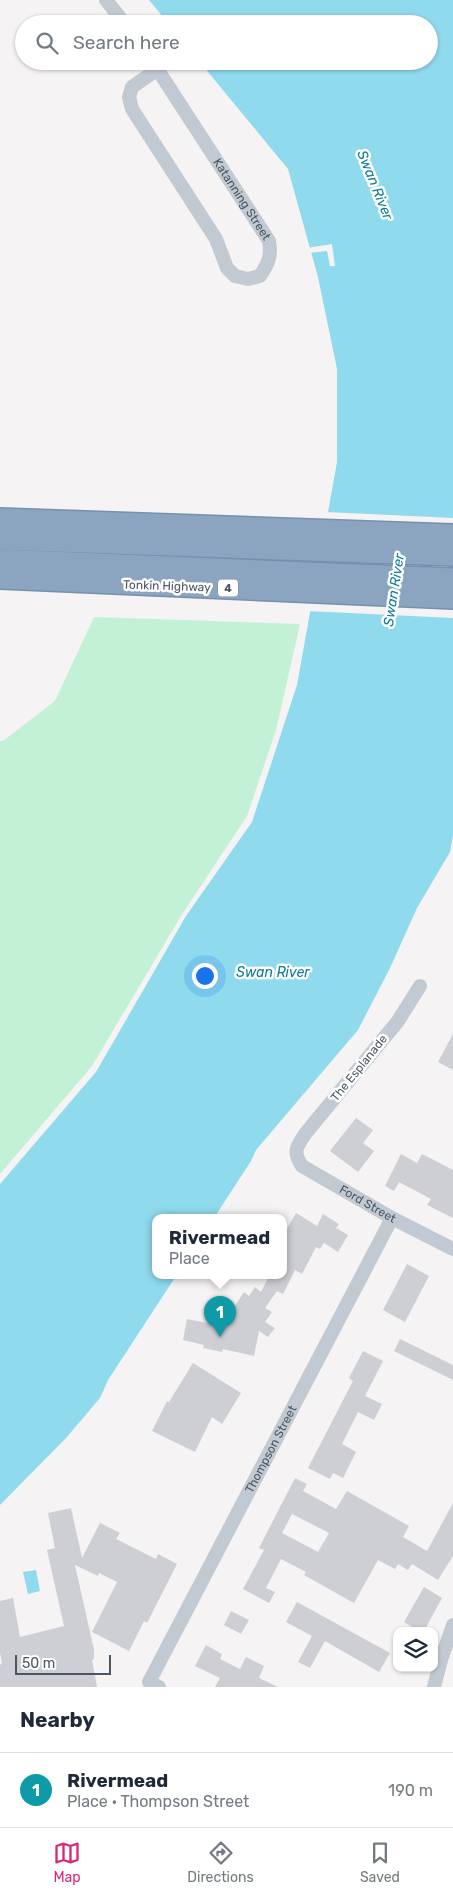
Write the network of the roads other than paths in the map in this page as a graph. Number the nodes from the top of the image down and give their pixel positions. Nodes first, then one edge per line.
1 (106, 0) edge
2 (118, 15) edge
3 (150, 70) edge
4 (158, 70) edge
5 (0, 519) edge
6 (453, 535) edge
7 (3, 539) edge
8 (453, 555) edge
9 (1, 572) edge
10 (453, 579) edge
11 (453, 598) edge
12 (420, 986) dead end
13 (296, 1148) joint
14 (392, 1218) junction
15 (453, 1249) edge
16 (453, 1625) edge
17 (154, 1684) edge
18 (434, 1687) edge

1 - 2 street
3 - 4 street, Katanning Street
5 - 6 highway
7 - 8 highway
9 - 10 highway, Tonkin Highway
9 - 11 highway, Tonkin Highway / 4
12 - 13 street, The Esplanade
13 - 14 street, Ford Street
14 - 15 street, Ford Street
14 - 17 street, Thompson Street
16 - 18 street

